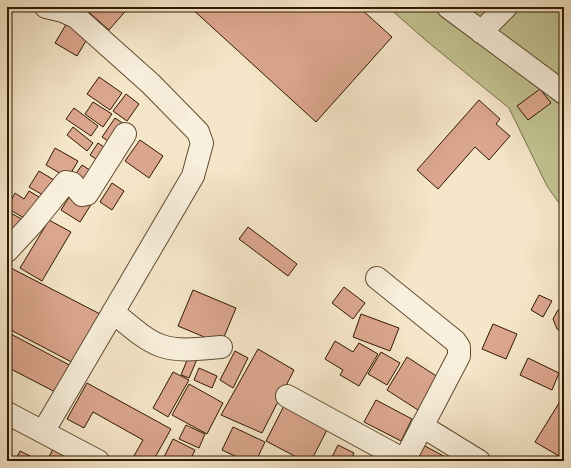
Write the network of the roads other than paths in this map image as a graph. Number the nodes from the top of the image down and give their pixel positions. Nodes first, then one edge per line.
1 (46, 7) edge
2 (448, 7) edge
3 (506, 7) edge
4 (481, 32) junction
5 (564, 93) edge
6 (125, 134) dead end
7 (7, 251) edge
8 (378, 278) dead end
9 (113, 312) junction
10 (221, 347) dead end
11 (287, 396) dead end
12 (7, 413) edge
13 (422, 426) junction
14 (43, 432) junction
15 (98, 461) edge
16 (404, 461) edge
17 (479, 461) edge

1 - 9 street
2 - 4 street
3 - 4 street
4 - 5 street
6 - 7 street
8 - 13 street
9 - 10 street
9 - 14 street
11 - 16 street
12 - 14 street
13 - 16 street
13 - 17 street
14 - 15 street

